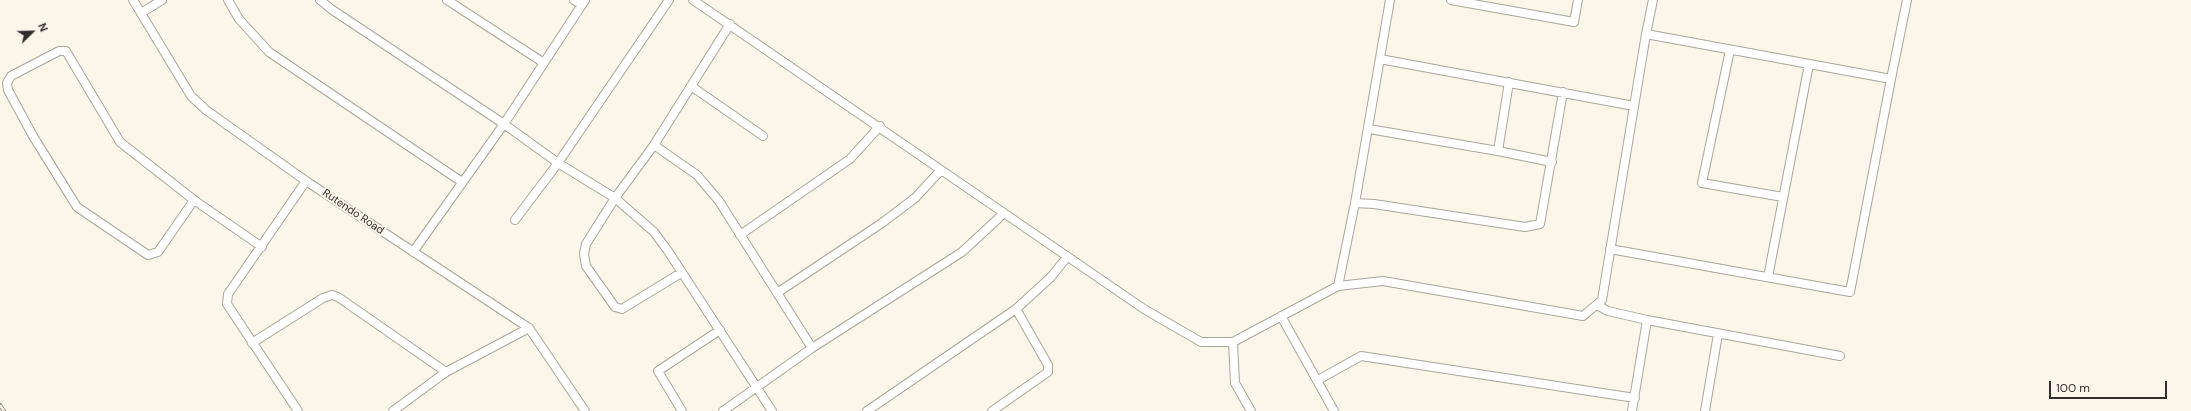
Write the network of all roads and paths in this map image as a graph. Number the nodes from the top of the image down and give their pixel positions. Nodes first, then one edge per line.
1 (133, 0) edge
2 (162, 0) edge
3 (228, 0) edge
4 (320, 0) edge
5 (447, 0) edge
6 (574, 0) edge
7 (668, 0) edge
8 (693, 0) edge
9 (1390, 0) edge
10 (1451, 0) edge
11 (1578, 0) edge
12 (1654, 0) edge
13 (1907, 0) edge
14 (584, 3) edge
15 (141, 13) junction
16 (730, 24) junction
17 (1646, 34) junction
18 (1730, 50) junction
19 (1380, 59) junction
20 (544, 63) junction
21 (1809, 64) junction
22 (1891, 79) junction
23 (1509, 82) junction
24 (691, 86) junction
25 (1563, 92) junction
26 (1634, 106) junction
27 (504, 124) junction
28 (880, 126) junction
29 (1368, 129) junction
30 (763, 136) dead end
31 (654, 145) junction
32 (1498, 151) junction
33 (1552, 162) junction
34 (558, 163) junction
35 (941, 170) junction
36 (306, 181) junction
37 (462, 182) junction
38 (1783, 197) junction
39 (615, 198) junction
40 (194, 200) junction
41 (1355, 203) junction
42 (1003, 214) junction
43 (515, 220) dead end
44 (740, 235) junction
45 (262, 247) junction
46 (1610, 249) junction
47 (413, 252) junction
48 (1067, 256) junction
49 (681, 273) junction
50 (1768, 277) junction
51 (1338, 286) junction
52 (777, 292) junction
53 (1597, 305) junction
54 (1016, 309) junction
55 (1281, 316) junction
56 (1647, 320) junction
57 (529, 328) junction
58 (720, 330) junction
59 (1718, 334) junction
60 (1233, 342) junction
61 (252, 343) junction
62 (812, 348) junction
63 (1840, 356) dead end
64 (446, 372) junction
65 (1318, 380) junction
66 (758, 388) junction
67 (1635, 398) junction
68 (298, 411) edge
69 (393, 411) edge
70 (585, 411) edge
71 (682, 411) edge
72 (723, 411) edge
73 (772, 411) edge
74 (867, 411) edge
75 (992, 411) edge
76 (1251, 411) edge
77 (1334, 411) edge
78 (1632, 411) edge
79 (1705, 411) edge

1 - 15 street, Rutendo Road
2 - 15 street
3 - 37 street
4 - 27 street
5 - 20 street
6 - 14 street
7 - 34 street
8 - 16 street
9 - 19 street
10 - 11 street
12 - 17 street
13 - 22 street
14 - 20 street
15 - 36 street, Rutendo Road
16 - 24 street
16 - 28 street
17 - 18 street
17 - 26 street
18 - 21 street
18 - 38 street
19 - 23 street
19 - 29 street
20 - 27 street
21 - 22 street
21 - 38 street
22 - 50 street
23 - 25 street
23 - 32 street
24 - 30 street
24 - 31 street
25 - 26 street
25 - 33 street
26 - 46 street
27 - 34 street
27 - 37 street
28 - 35 street
28 - 44 street
29 - 32 street
29 - 41 street
31 - 39 street
31 - 44 street
32 - 33 street
33 - 41 street
34 - 39 street
34 - 43 street
35 - 42 street
35 - 52 street
36 - 45 street
36 - 47 street, Rutendo Road
37 - 47 street
38 - 50 street
39 - 49 street
39 - 49 street
40 - 40 street
40 - 45 street
41 - 51 street
42 - 48 street
42 - 62 street
44 - 52 street
45 - 61 street
46 - 50 street
46 - 53 street
47 - 57 street, Rutendo Road
48 - 54 street
48 - 60 street
49 - 58 street
51 - 53 street
51 - 55 street
52 - 62 street
53 - 56 street
54 - 74 street
54 - 75 street
55 - 60 street
55 - 65 street
56 - 59 street
56 - 67 street
57 - 64 street
57 - 70 street, Rutendo Road
58 - 66 street
58 - 71 street
59 - 63 street
59 - 79 street
60 - 76 street
61 - 64 street
61 - 68 street
62 - 66 street
64 - 69 street
65 - 67 street
65 - 77 street
66 - 72 street
66 - 73 street
67 - 78 street

